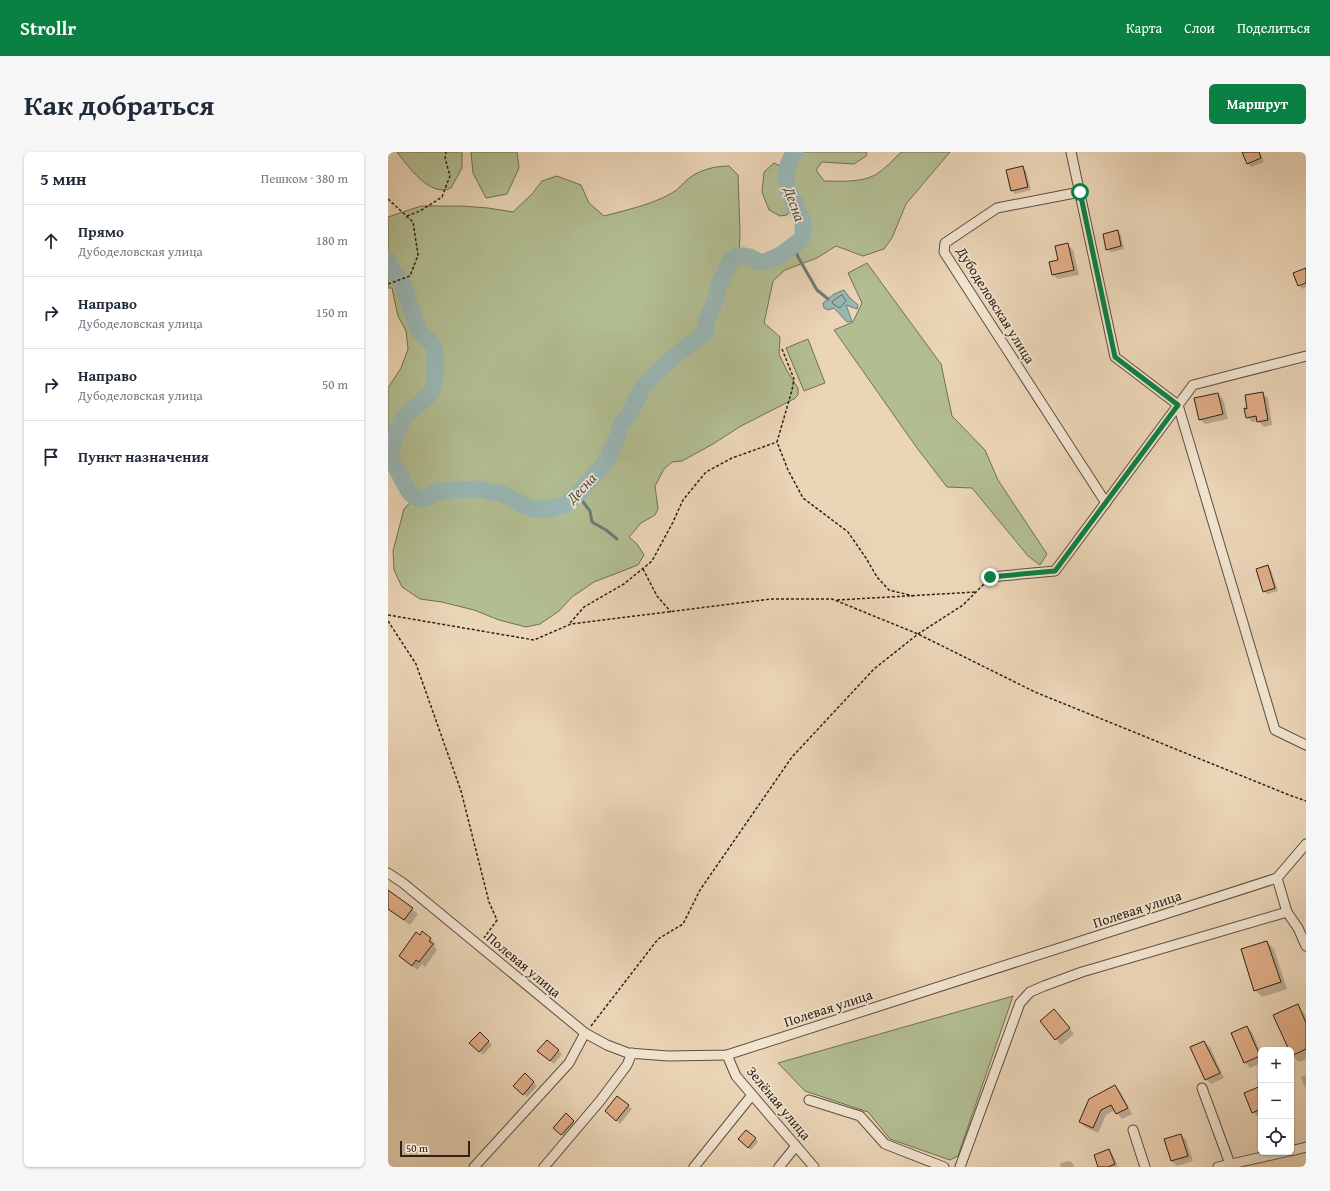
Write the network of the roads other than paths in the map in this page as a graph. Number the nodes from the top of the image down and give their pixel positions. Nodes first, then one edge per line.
1 (1071, 152) edge
2 (1080, 192) junction
3 (1306, 356) edge
4 (1178, 405) junction
5 (1106, 503) junction
6 (990, 577) road end
7 (1306, 745) edge
8 (1306, 844) edge
9 (388, 872) edge
10 (1277, 878) junction
11 (1287, 912) junction
12 (1306, 946) edge
13 (585, 1033) junction
14 (632, 1053) junction
15 (728, 1055) junction
16 (1202, 1088) dead end
17 (752, 1095) junction
18 (808, 1100) dead end
19 (1133, 1130) dead end
20 (796, 1146) junction
21 (1306, 1147) edge
22 (1294, 1150) edge
23 (1271, 1155) edge
24 (1230, 1164) junction
25 (474, 1167) edge
26 (544, 1167) edge
27 (694, 1167) edge
28 (779, 1167) edge
29 (814, 1167) edge
30 (944, 1167) edge
31 (960, 1167) edge
32 (1145, 1167) edge
33 (1218, 1167) edge

1 - 2 street
2 - 4 street
2 - 5 street, Дубоделовская улица
3 - 4 street
4 - 5 street
4 - 7 street
5 - 6 street
8 - 10 street
9 - 13 street, Полевая улица
10 - 11 street
10 - 15 street, Полевая улица
11 - 12 street
11 - 31 street
13 - 14 street, Полевая улица
13 - 25 street
14 - 15 street, Полевая улица
14 - 26 street
15 - 17 street, Зелёная улица
16 - 24 street
17 - 20 street, Зелёная улица
17 - 27 street
18 - 30 street
19 - 32 street
20 - 28 street
20 - 29 street, Зелёная улица
21 - 22 street
23 - 24 street
24 - 33 street

